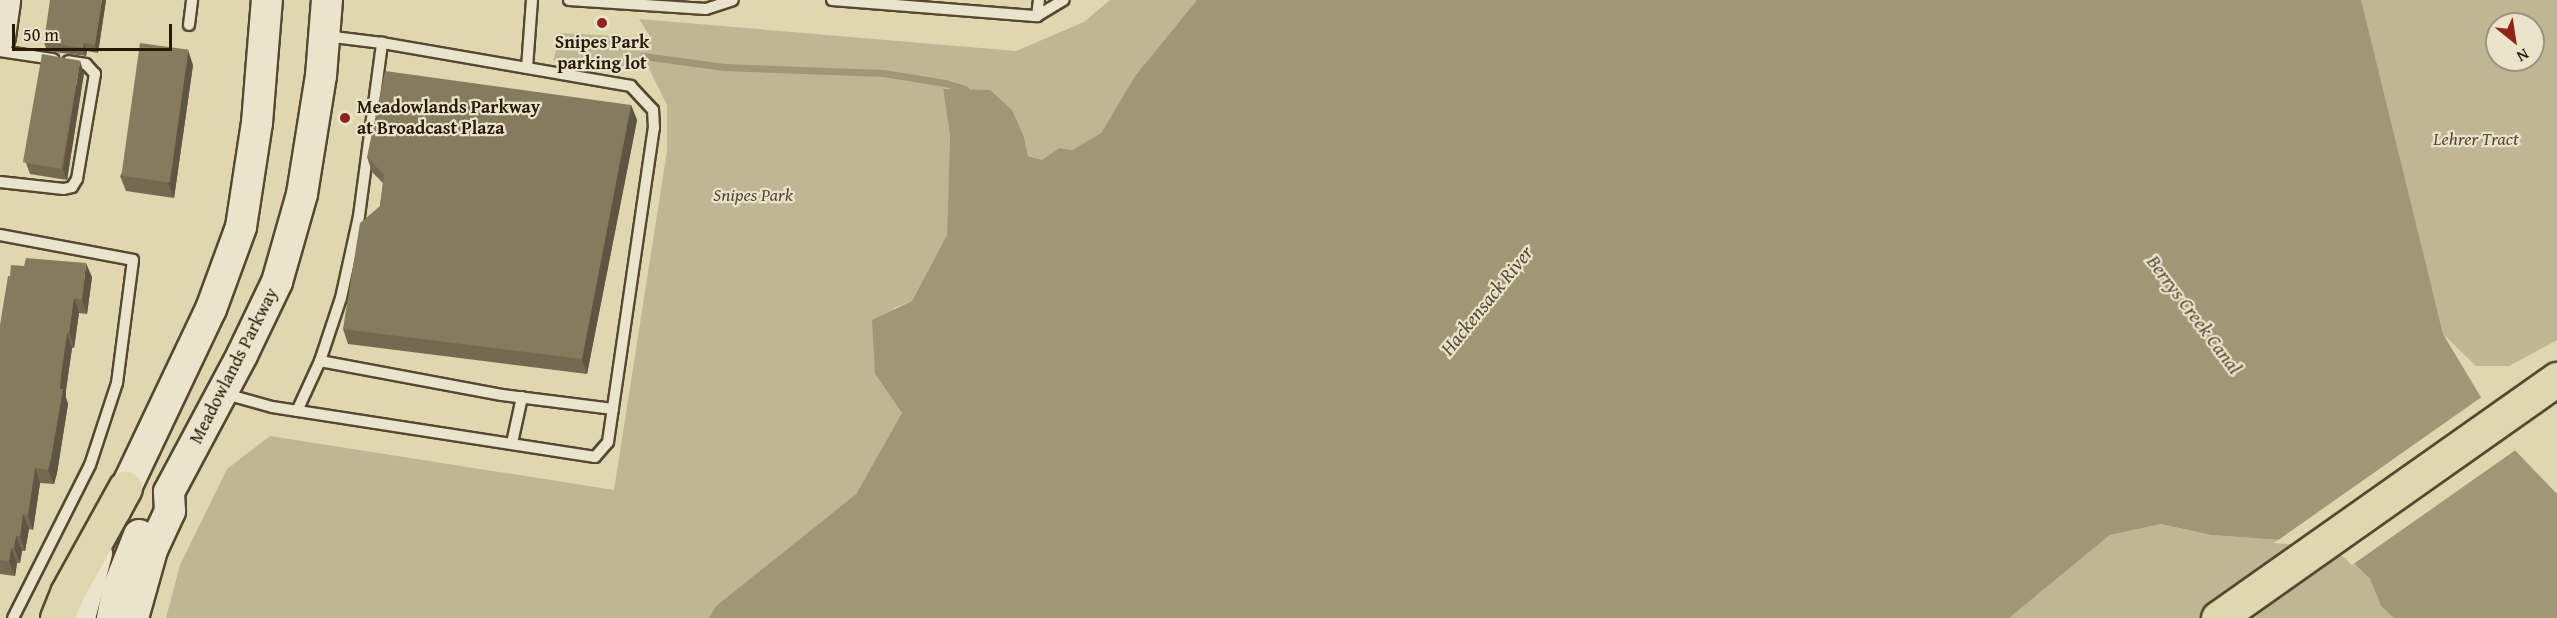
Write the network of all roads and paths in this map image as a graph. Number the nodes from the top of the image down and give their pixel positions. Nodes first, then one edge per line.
1 (5, 0) edge
2 (192, 0) edge
3 (267, 0) edge
4 (327, 0) edge
5 (532, 0) edge
6 (569, 0) edge
7 (733, 0) edge
8 (832, 0) edge
9 (1039, 0) edge
10 (1064, 0) edge
11 (1037, 16) junction
12 (189, 25) dead end
13 (325, 36) junction
14 (0, 37) edge
15 (382, 43) junction
16 (0, 51) edge
17 (526, 68) junction
18 (0, 182) edge
19 (0, 235) edge
20 (320, 361) junction
21 (2557, 379) edge
22 (221, 393) junction
23 (522, 397) junction
24 (613, 409) junction
25 (297, 411) junction
26 (512, 443) junction
27 (125, 488) junction
28 (169, 492) junction
29 (13, 618) edge
30 (57, 618) edge
31 (80, 618) edge
32 (112, 618) edge
33 (133, 618) edge
34 (2218, 618) edge

1 - 14 main road
2 - 12 lane
3 - 27 main road
4 - 13 main road, Meadowlands Parkway
5 - 17 lane
6 - 7 lane
8 - 11 lane
9 - 11 lane
10 - 11 lane
13 - 15 lane
13 - 22 main road, Meadowlands Parkway
15 - 17 lane
15 - 20 lane
16 - 18 lane
17 - 24 lane
19 - 29 lane
20 - 23 lane
20 - 25 lane
21 - 34 highway
22 - 25 lane
22 - 28 main road, Meadowlands Parkway
23 - 24 lane
23 - 26 lane
24 - 26 lane
25 - 26 lane
27 - 30 highway
27 - 31 main road
28 - 32 main road
28 - 33 main road, Meadowlands Parkway

